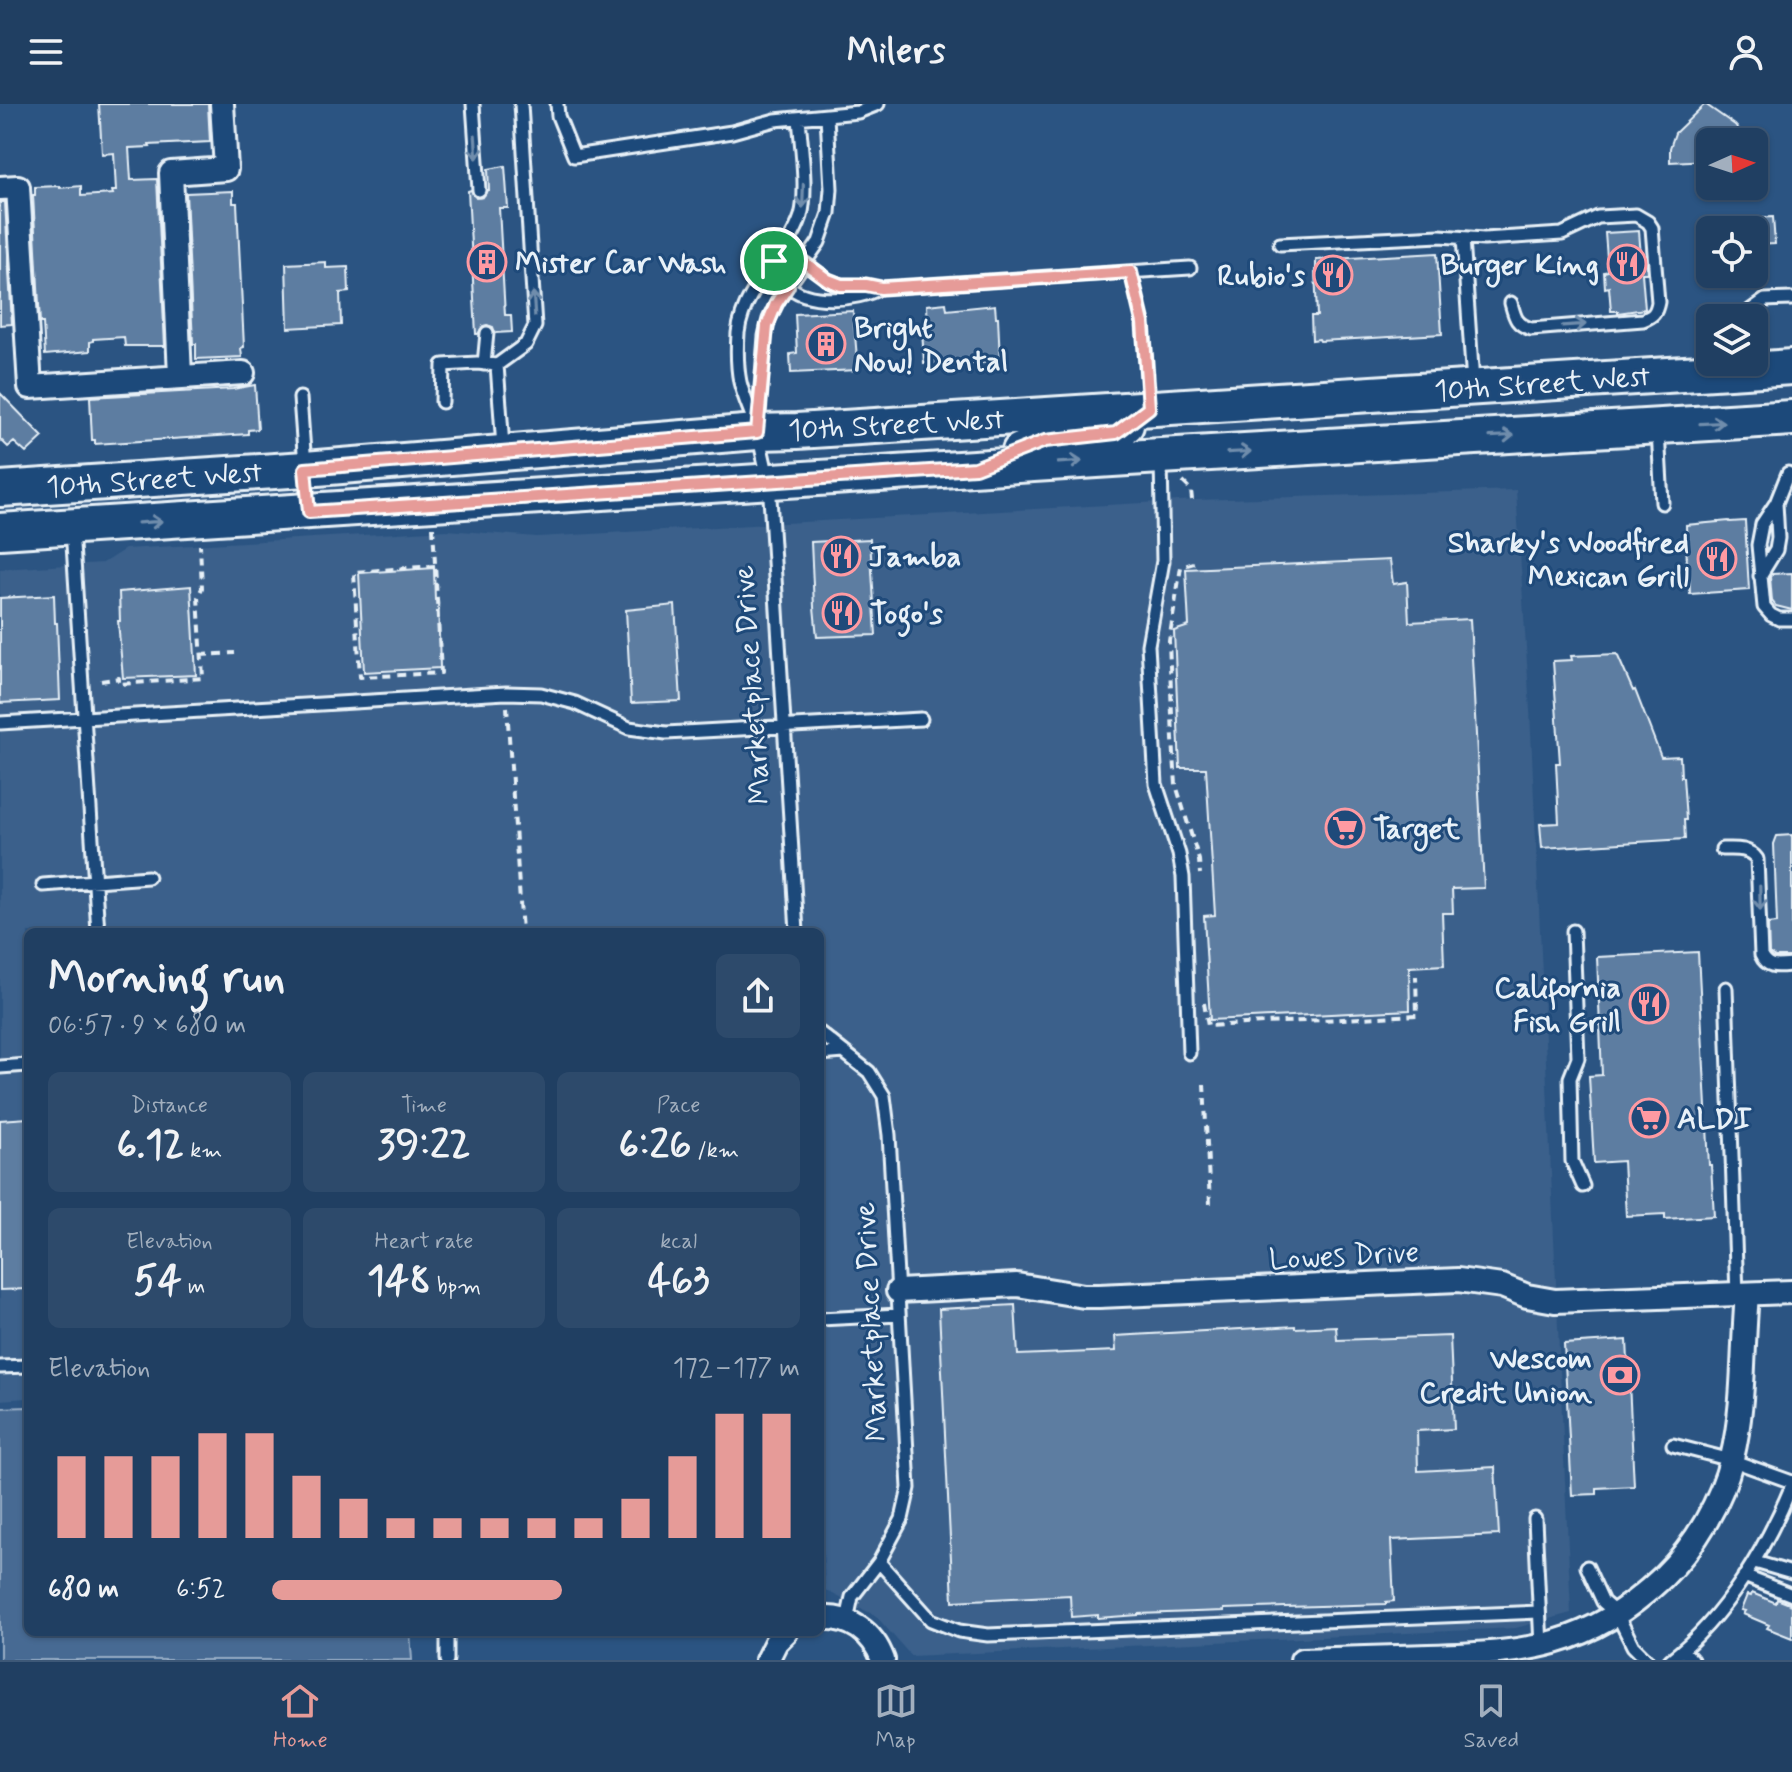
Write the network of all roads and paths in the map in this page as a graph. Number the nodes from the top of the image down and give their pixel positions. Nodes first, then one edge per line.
1 (222, 104) edge
2 (473, 104) edge
3 (521, 104) edge
4 (557, 104) edge
5 (878, 104) edge
6 (827, 116) junction
7 (799, 118) junction
8 (9, 188) edge
9 (479, 190) dead end
10 (1463, 238) junction
11 (1280, 244) dead end
12 (774, 261) junction
13 (805, 263) junction
14 (1190, 268) dead end
15 (1131, 272) junction
16 (788, 286) junction
17 (881, 288) junction
18 (1792, 299) edge
19 (1511, 303) dead end
20 (1759, 304) edge
21 (487, 333) dead end
22 (490, 364) junction
23 (1768, 366) edge
24 (1792, 367) edge
25 (1696, 371) edge
26 (243, 373) dead end
27 (180, 376) junction
28 (1474, 388) junction
29 (1437, 390) junction
30 (300, 398) dead end
31 (442, 402) dead end
32 (1149, 408) junction
33 (1792, 418) edge
34 (1657, 426) junction
35 (757, 432) junction
36 (503, 452) junction
37 (975, 468) junction
38 (305, 469) junction
39 (1172, 469) junction
40 (1788, 473) dead end
41 (769, 481) junction
42 (0, 489) edge
43 (1192, 500) dead end
44 (1662, 503) dead end
45 (1776, 503) junction
46 (309, 512) junction
47 (433, 525) dead end
48 (72, 527) junction
49 (0, 531) edge
50 (199, 540) dead end
51 (1194, 563) dead end
52 (435, 566) junction
53 (1760, 576) junction
54 (1792, 619) edge
55 (235, 653) dead end
56 (201, 655) junction
57 (101, 681) dead end
58 (506, 693) junction
59 (85, 718) junction
60 (921, 719) dead end
61 (0, 723) edge
62 (784, 726) junction
63 (1722, 849) dead end
64 (1200, 874) dead end
65 (148, 877) dead end
66 (95, 881) junction
67 (43, 885) dead end
68 (98, 928) edge
69 (522, 928) edge
70 (797, 928) edge
71 (1573, 931) dead end
72 (1792, 965) edge
73 (1416, 976) dead end
74 (1726, 988) dead end
75 (1204, 1001) dead end
76 (824, 1036) edge
77 (844, 1052) junction
78 (1189, 1053) dead end
79 (824, 1054) edge
80 (24, 1065) edge
81 (0, 1067) edge
82 (1204, 1084) dead end
83 (1583, 1186) dead end
84 (1210, 1204) dead end
85 (898, 1291) junction
86 (1792, 1292) edge
87 (1742, 1295) junction
88 (899, 1315) junction
89 (824, 1319) edge
90 (24, 1366) edge
91 (0, 1367) edge
92 (1673, 1445) dead end
93 (1731, 1460) junction
94 (1792, 1484) edge
95 (1535, 1519) dead end
96 (879, 1562) junction
97 (1755, 1562) junction
98 (1587, 1567) dead end
99 (1792, 1573) edge
100 (1744, 1576) junction
101 (1792, 1595) edge
102 (1539, 1612) junction
103 (1617, 1614) junction
104 (824, 1618) edge
105 (847, 1620) junction
106 (448, 1636) edge
107 (782, 1636) edge
108 (1541, 1646) junction
109 (1683, 1650) junction
110 (1404, 1658) edge
111 (447, 1660) edge
112 (767, 1660) edge
113 (883, 1660) edge
114 (1302, 1660) edge
115 (1647, 1660) edge
116 (1670, 1660) edge
117 (1692, 1660) edge

1 - 27 street
2 -> 9 lane
22 -> 3 lane
4 - 7 lane
5 - 6 lane
6 - 7 lane
6 - 13 lane
7 -> 12 lane
8 - 27 street
10 - 11 lane
19 -> 10 lane
10 - 28 lane
12 - 13 lane
12 - 16 lane
12 - 35 lane
13 - 16 lane
13 - 17 lane
14 - 15 lane
15 - 17 lane
15 - 32 lane
16 - 17 lane
16 - 35 lane
18 - 20 lane
21 - 22 lane
22 - 31 lane
22 - 36 lane
23 - 24 main road, 10th Street West
25 - 28 main road, 10th Street West
26 - 27 street
28 - 29 main road, 10th Street West
29 - 32 main road, 10th Street West
29 - 39 main road
30 - 38 lane
32 - 35 main road, 10th Street West
32 - 37 main road
34 -> 33 main road, 10th Street West
39 -> 34 main road, 10th Street West
34 - 44 lane
35 - 36 main road, 10th Street West
35 - 41 lane, Marketplace Drive
36 - 38 main road, 10th Street West
37 -> 39 main road, 10th Street West
37 - 41 main road, 10th Street West
38 - 42 main road, 10th Street West
38 - 46 lane
39 - 43 path
39 - 78 lane
40 - 45 lane
41 - 46 main road, 10th Street West
41 - 62 lane, Marketplace Drive
45 - 53 lane
45 - 53 lane
48 -> 46 main road, 10th Street West
47 - 52 path
48 - 49 main road, 10th Street West
48 - 59 lane
50 - 56 path
51 - 64 path
52 - 52 path
53 - 54 lane
55 - 56 path
56 - 57 path
58 - 59 lane
58 - 62 lane
58 - 69 path
59 - 61 lane
59 - 66 lane
60 - 62 lane
62 - 70 lane, Marketplace Drive
63 -> 72 lane
65 - 66 lane
66 - 67 lane
66 - 68 lane
71 - 83 lane
73 - 75 path
74 - 87 lane
76 - 77 lane, Marketplace Drive
77 - 79 lane
77 - 85 lane, Marketplace Drive
80 - 81 lane
82 - 84 path
85 - 87 street, Lowes Drive
85 - 88 lane, Marketplace Drive
86 - 87 street, Lowes Drive
87 - 93 street
88 - 89 lane
88 - 96 lane, Marketplace Drive
90 - 91 lane
92 - 93 lane
93 - 94 lane
93 - 103 street
94 - 97 lane
95 - 102 lane
96 - 102 lane
96 - 105 lane, Marketplace Drive
97 - 99 lane
97 - 100 lane
98 - 103 lane
100 - 101 lane
100 - 109 lane
102 - 108 lane
103 - 108 street
103 - 115 lane
104 - 105 street
105 - 113 street
106 - 111 lane
107 - 112 street
108 - 110 street
109 - 116 lane
109 - 117 lane
110 - 114 street

